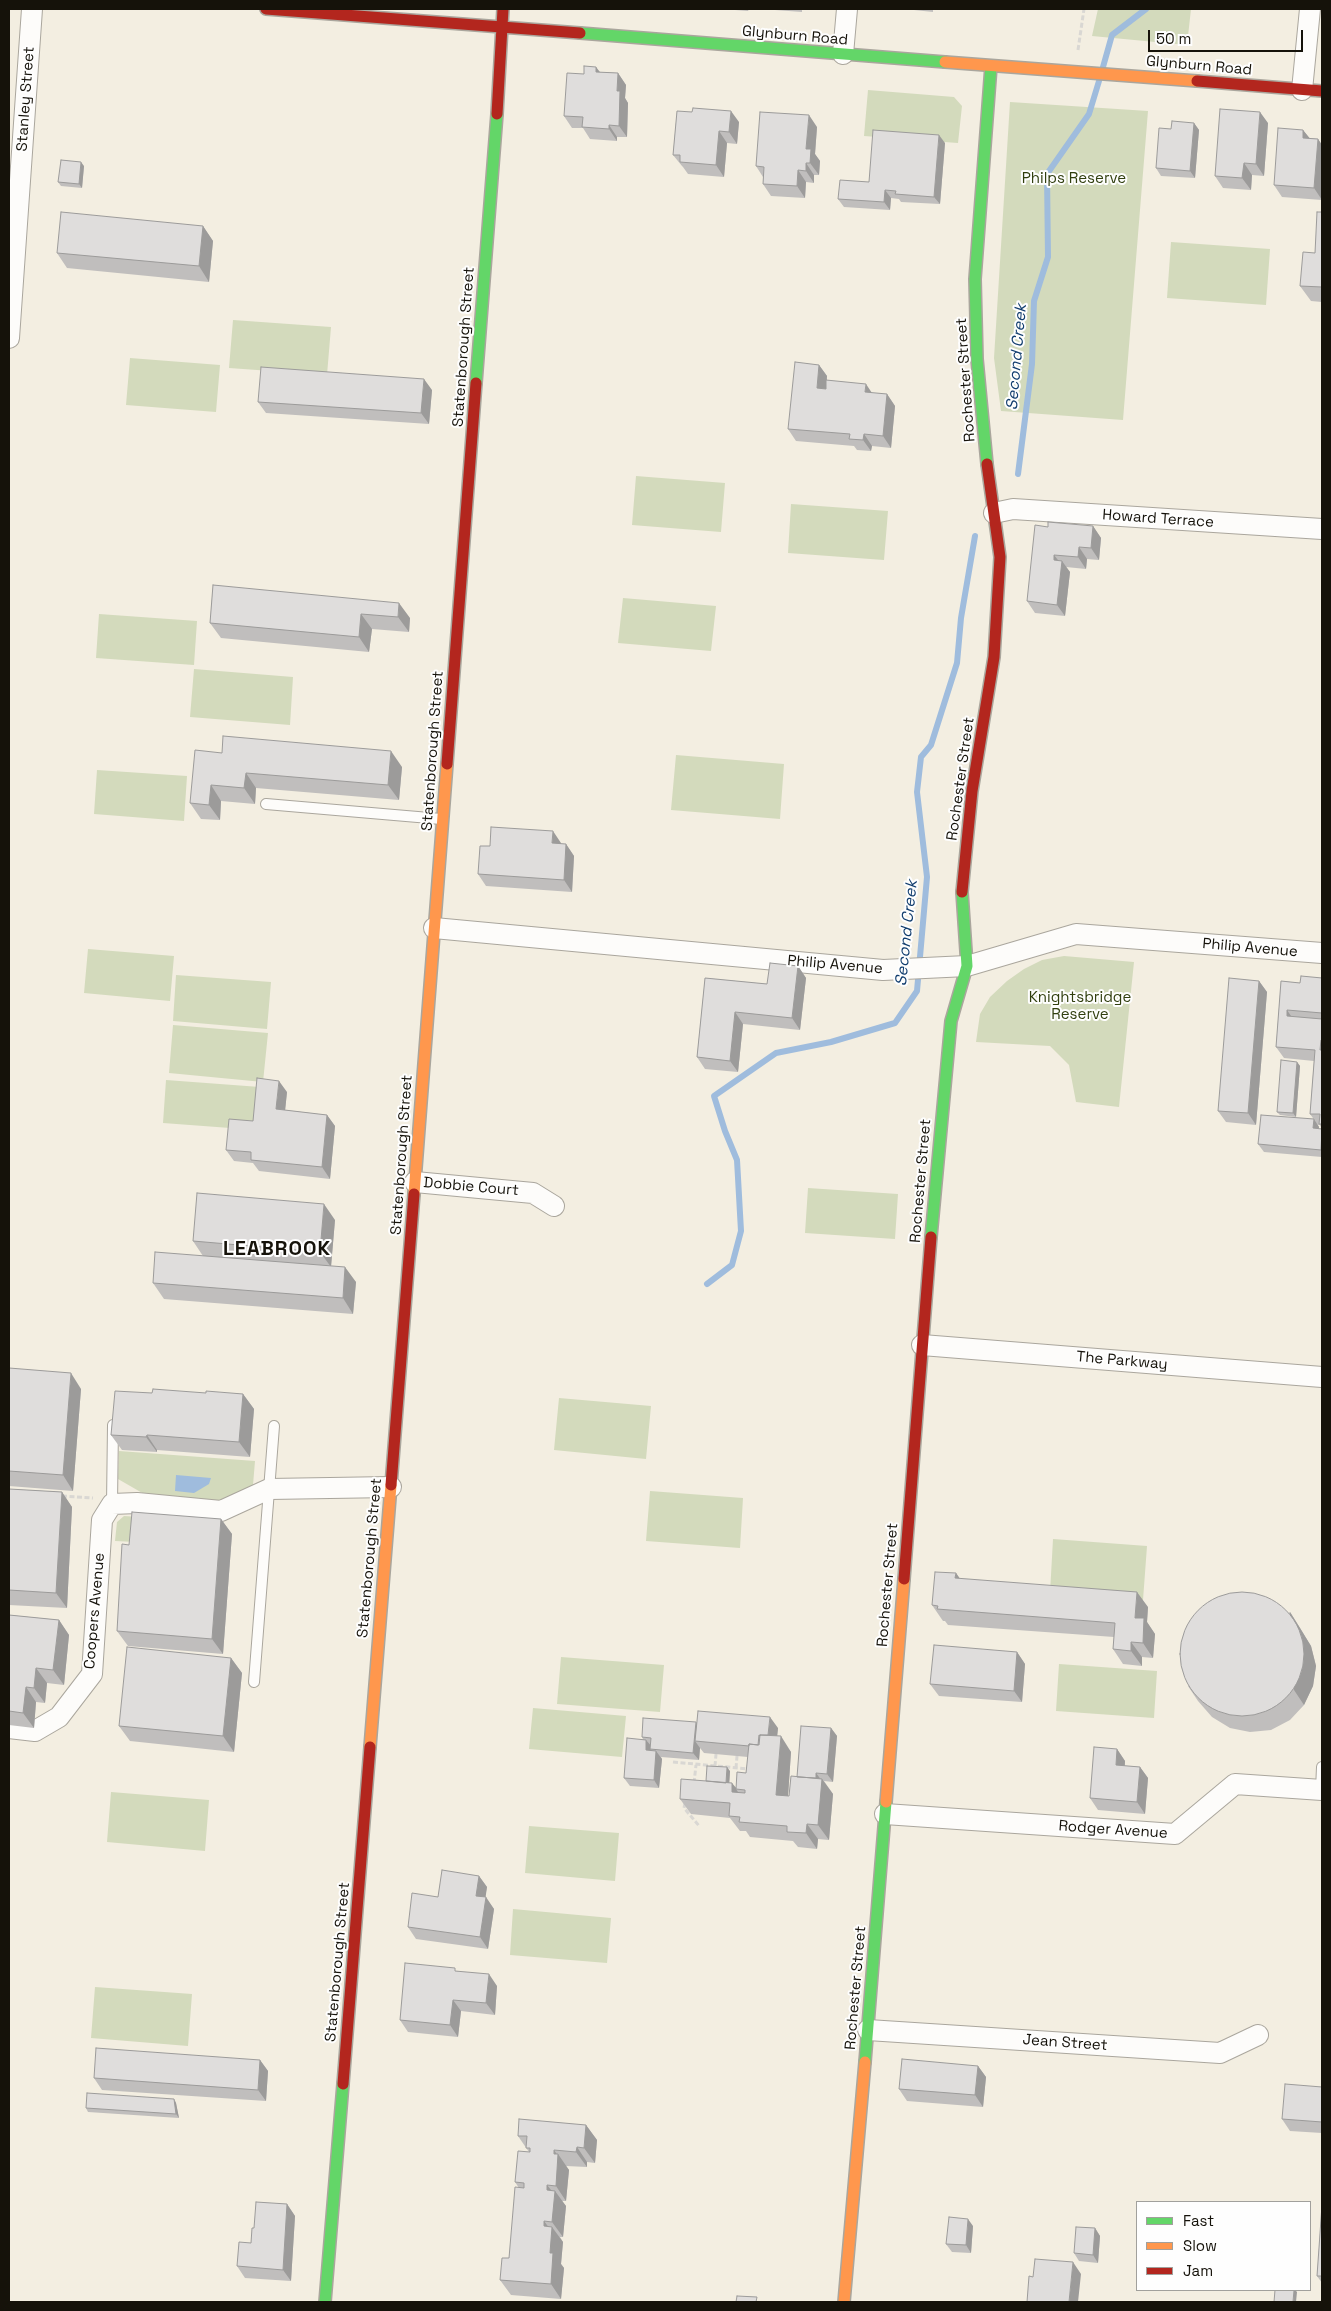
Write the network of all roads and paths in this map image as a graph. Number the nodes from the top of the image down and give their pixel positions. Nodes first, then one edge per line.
1 (32, 9) edge
2 (266, 9) edge
3 (503, 9) edge
4 (847, 9) edge
5 (1084, 9) edge
6 (1310, 9) edge
7 (503, 28) junction
8 (843, 54) junction
9 (991, 66) junction
10 (1076, 72) junction
11 (1312, 90) edge
12 (9, 338) edge
13 (994, 512) junction
14 (1322, 529) edge
15 (266, 804) dead end
16 (442, 819) junction
17 (434, 928) junction
18 (1322, 954) edge
19 (967, 966) junction
20 (415, 1182) junction
21 (554, 1206) dead end
22 (922, 1345) junction
23 (1322, 1377) edge
24 (113, 1414) edge
25 (274, 1426) dead end
26 (391, 1487) junction
27 (269, 1489) junction
28 (56, 1495) edge
29 (103, 1501) junction
30 (254, 1682) dead end
31 (9, 1728) edge
32 (716, 1754) edge
33 (737, 1756) edge
34 (673, 1762) edge
35 (752, 1763) edge
36 (696, 1764) junction
37 (715, 1766) junction
38 (1322, 1767) edge
39 (736, 1768) junction
40 (743, 1768) junction
41 (743, 1776) edge
42 (694, 1787) edge
43 (1322, 1790) edge
44 (685, 1800) edge
45 (885, 1814) junction
46 (700, 1827) dead end
47 (868, 2030) junction
48 (1258, 2035) dead end
49 (325, 2302) edge
50 (844, 2302) edge

1 - 12 street, Stanley Street
2 - 7 street, Glynburn Road
3 - 7 street, Statenborough Street
4 - 8 street
5 - 10 path
6 - 11 street
7 - 8 street, Glynburn Road
7 - 16 street, Statenborough Street
8 - 9 street, Glynburn Road
9 - 10 street, Glynburn Road
9 - 13 street, Rochester Street
10 - 11 street, Glynburn Road
13 - 14 street, Howard Terrace
13 - 19 street, Rochester Street
15 - 16 lane
16 - 17 street, Statenborough Street
17 - 19 street, Philip Avenue
17 - 20 street, Statenborough Street
18 - 19 street, Philip Avenue
19 - 22 street, Rochester Street
20 - 21 street, Dobbie Court
20 - 26 street, Statenborough Street
22 - 23 street, The Parkway
22 - 45 street, Rochester Street
24 - 29 lane, Coopers Avenue
25 - 27 lane
26 - 27 street
26 - 49 street, Statenborough Street
27 - 29 street
27 - 30 lane
28 - 29 path
29 - 31 street, Coopers Avenue
32 - 37 path
33 - 39 path
34 - 36 path
35 - 40 path
36 - 37 path
36 - 42 path
37 - 39 path
38 - 43 lane
39 - 40 path
40 - 41 path
43 - 45 street, Rodger Avenue
44 - 46 path
45 - 47 street, Rochester Street
47 - 48 street, Jean Street
47 - 50 street, Rochester Street

